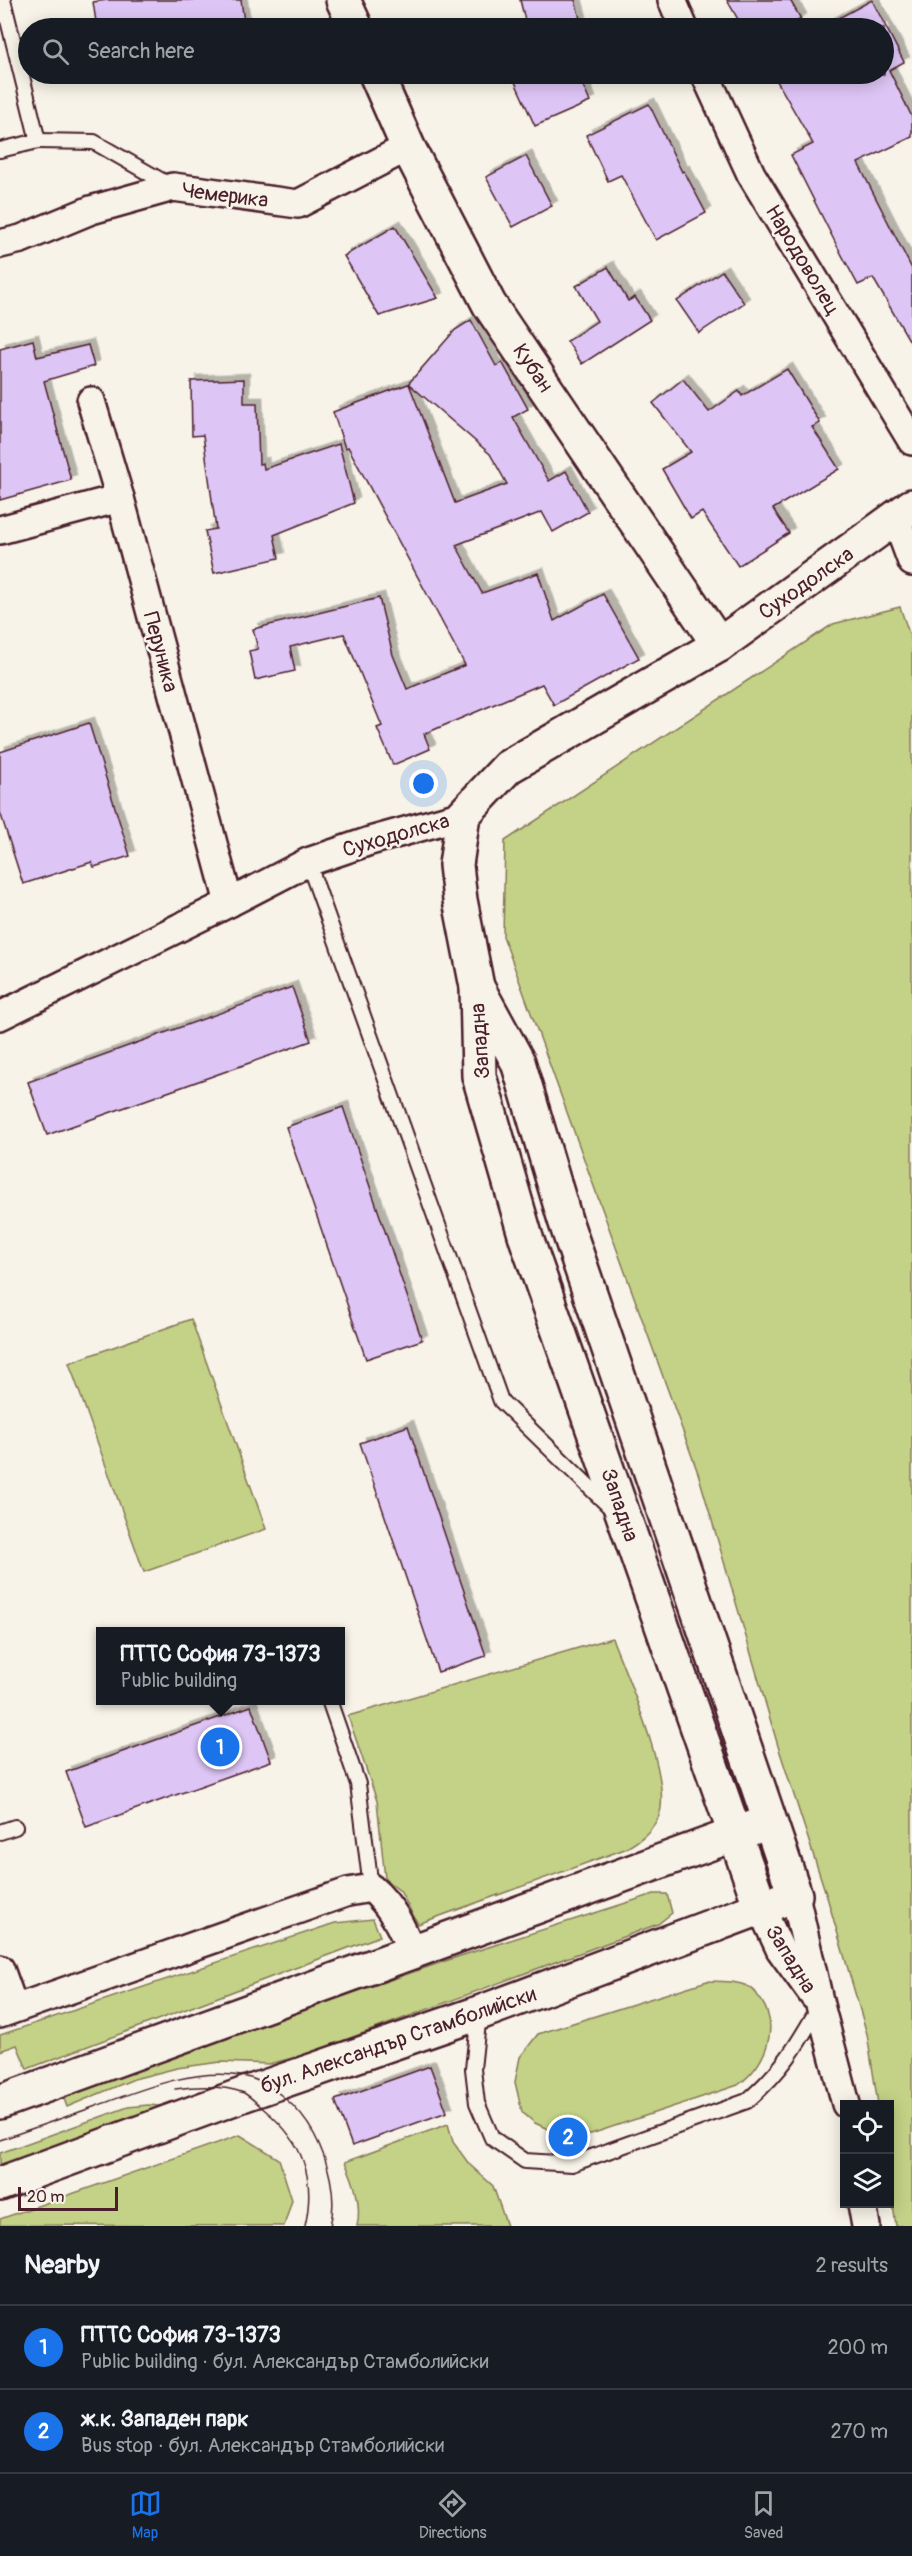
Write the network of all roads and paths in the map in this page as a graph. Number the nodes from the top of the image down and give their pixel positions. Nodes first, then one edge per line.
1 (3, 0) edge
2 (344, 0) edge
3 (672, 0) edge
4 (352, 18) edge
5 (680, 18) edge
6 (18, 60) edge
7 (24, 84) edge
8 (380, 84) edge
9 (710, 84) edge
10 (38, 141) junction
11 (408, 147) junction
12 (0, 150) edge
13 (173, 187) junction
14 (0, 244) edge
15 (91, 401) dead end
16 (912, 441) edge
17 (120, 498) junction
18 (904, 513) edge
19 (0, 530) edge
20 (912, 562) edge
21 (719, 645) junction
22 (463, 815) junction
23 (308, 862) junction
24 (229, 903) junction
25 (477, 987) junction
26 (0, 1016) edge
27 (626, 1523) junction
28 (330, 1705) edge
29 (771, 1821) junction
30 (15, 1827) dead end
31 (0, 1832) edge
32 (735, 1835) junction
33 (371, 1888) junction
34 (795, 1895) junction
35 (761, 1908) junction
36 (412, 1952) junction
37 (0, 1969) edge
38 (820, 2005) junction
39 (7, 2011) edge
40 (479, 2013) junction
41 (845, 2100) edge
42 (0, 2102) edge
43 (0, 2184) edge
44 (863, 2208) edge
45 (866, 2226) edge

1 - 6 lane
2 - 4 street
3 - 5 street
7 - 10 lane
8 - 11 street, Кубан
9 - 16 street, Народоволец
10 - 12 lane
10 - 13 lane
11 - 13 street, Чемерика
11 - 21 street, Кубан
13 - 14 street, Чемерика
15 - 17 street, Перуника
17 - 19 street
17 - 24 street, Перуника
18 - 20 street
18 - 21 street, Суходолска
21 - 22 street, Суходолска
22 - 23 street, Суходолска
22 - 25 street, Западна
23 - 24 street, Суходолска
23 - 27 lane
24 - 26 street, Суходолска
25 - 27 street, Западна
25 - 29 street, Западна
27 - 32 street, Западна
28 - 33 lane
29 - 32 street
29 - 34 street, Западна
30 - 31 lane
32 - 35 street, Западна
32 - 36 street
33 - 36 street
33 - 39 street
34 - 35 street, бул. Александър Стамболийски
34 - 38 street, Западна
35 - 38 street, Западна
35 - 40 street, бул. Александър Стамболийски
36 - 42 street
37 - 39 street
38 - 40 lane
38 - 41 street, Западна
40 - 43 street, бул. Александър Стамболийски
44 - 45 street

